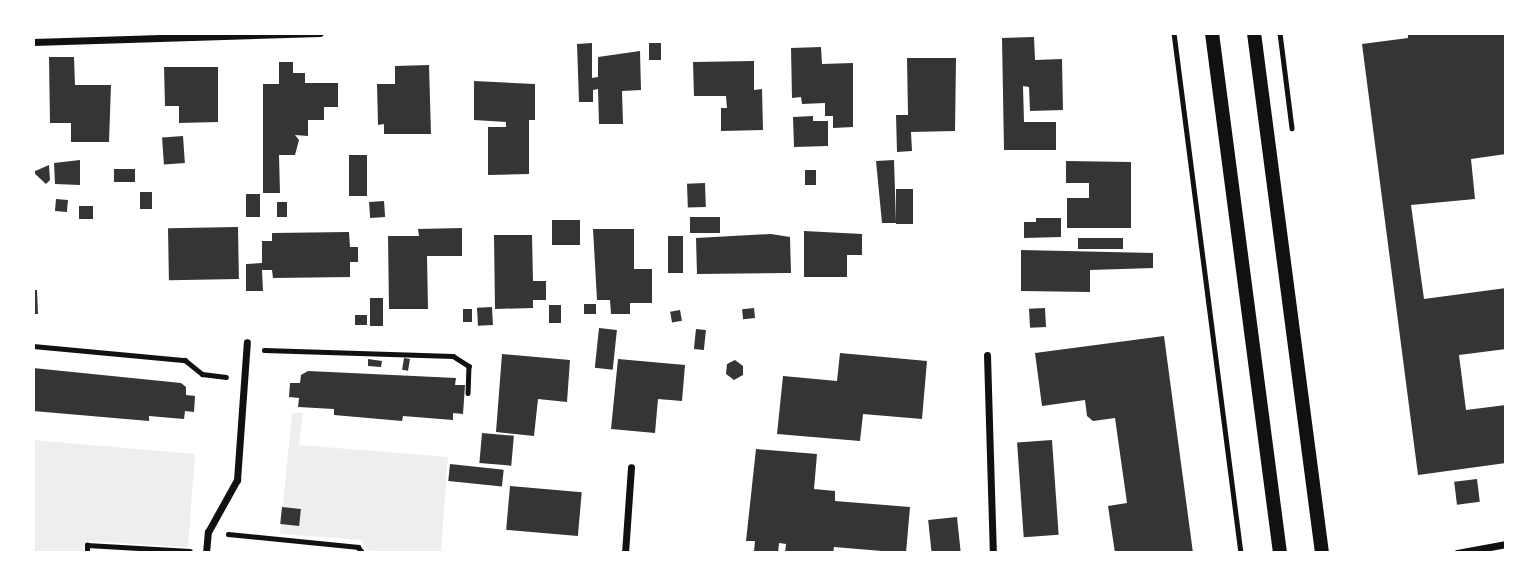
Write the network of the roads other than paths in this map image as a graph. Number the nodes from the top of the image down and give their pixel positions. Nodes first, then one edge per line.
1 (320, 33) edge
2 (1213, 33) edge
3 (1254, 33) edge
4 (33, 42) edge
5 (246, 345) road end
6 (987, 355) dead end
7 (631, 467) dead end
8 (1506, 544) edge
9 (206, 553) edge
10 (625, 553) edge
11 (993, 553) edge
12 (1280, 553) edge
13 (1322, 553) edge
14 (1457, 553) edge

1 - 4 street
2 - 12 main road
3 - 13 main road
5 - 9 street
6 - 11 street
7 - 10 street
8 - 14 street

